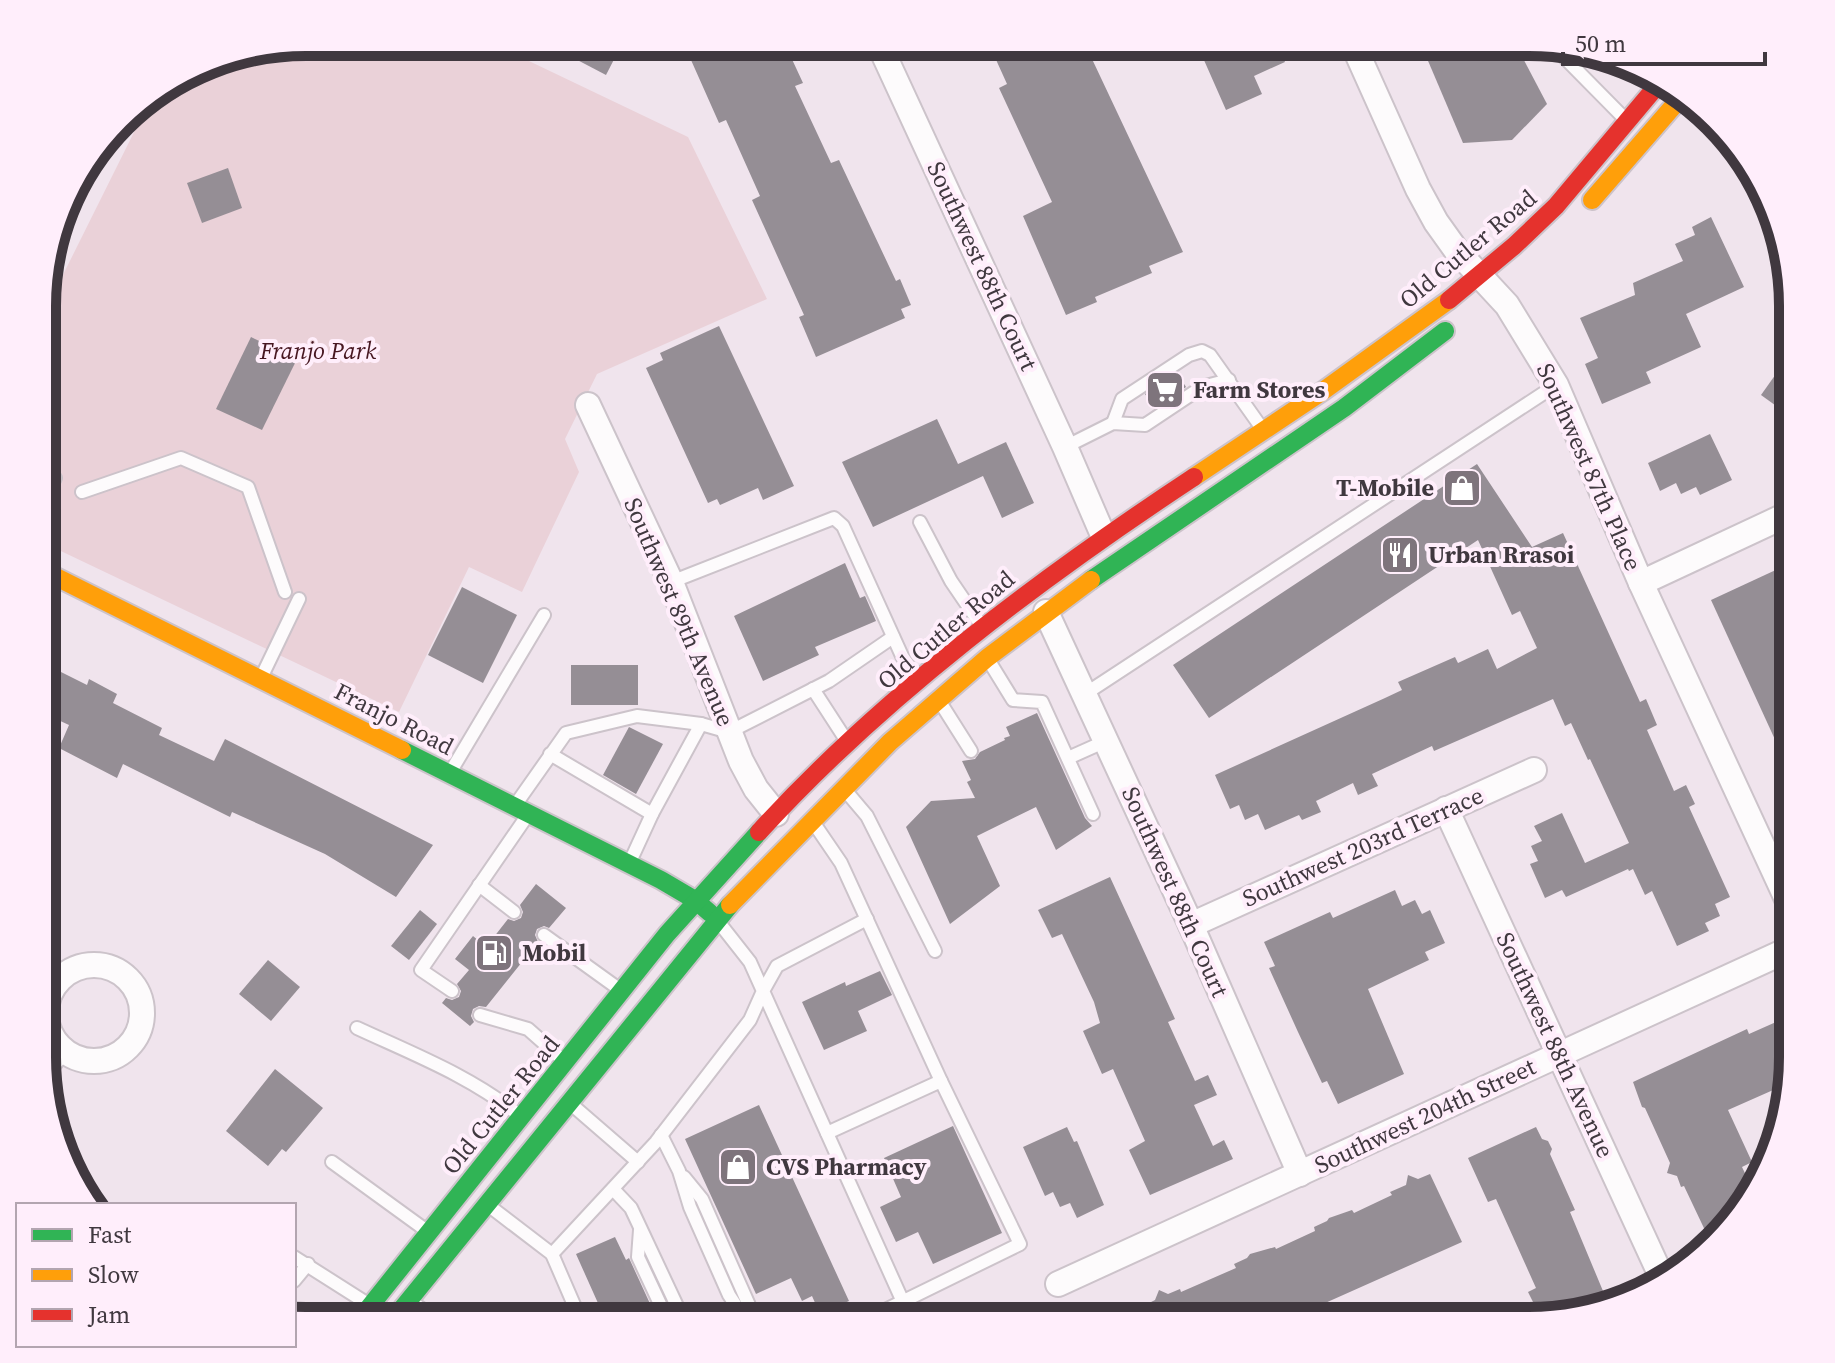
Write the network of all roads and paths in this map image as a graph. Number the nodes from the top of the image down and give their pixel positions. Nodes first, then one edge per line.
1 (885, 57) edge
2 (1359, 57) edge
3 (1566, 60) edge
4 (1654, 90) edge
5 (1675, 104) edge
6 (1628, 122) junction
7 (1580, 212) dead end
8 (1491, 286) junction
9 (1458, 321) dead end
10 (1229, 380) junction
11 (1556, 385) junction
12 (588, 405) dead end
13 (1113, 423) junction
14 (1263, 431) junction
15 (1065, 447) junction
16 (1277, 452) junction
17 (82, 492) dead end
18 (1778, 519) edge
19 (920, 522) dead end
20 (1103, 535) junction
21 (56, 577) edge
22 (671, 582) junction
23 (1641, 583) junction
24 (285, 592) dead end
25 (299, 599) dead end
26 (1046, 612) junction
27 (544, 615) dead end
28 (983, 628) junction
29 (893, 637) junction
30 (994, 653) junction
31 (261, 678) junction
32 (919, 681) junction
33 (813, 689) junction
34 (1085, 694) junction
35 (938, 700) junction
36 (701, 724) junction
37 (729, 732) junction
38 (1106, 741) junction
39 (849, 744) junction
40 (971, 751) dead end
41 (550, 754) junction
42 (1068, 758) junction
43 (1534, 770) dead end
44 (450, 774) junction
45 (843, 788) junction
46 (1446, 809) junction
47 (521, 810) junction
48 (652, 814) junction
49 (776, 814) junction
50 (1093, 814) dead end
51 (811, 819) junction
52 (629, 864) junction
53 (1778, 880) edge
54 (479, 885) junction
55 (695, 900) junction
56 (514, 912) dead end
57 (716, 919) junction
58 (867, 919) junction
59 (1191, 925) junction
60 (544, 935) dead end
61 (935, 951) dead end
62 (1778, 954) edge
63 (57, 972) edge
64 (452, 991) dead end
65 (622, 991) junction
66 (763, 991) junction
67 (480, 1015) dead end
68 (357, 1028) dead end
69 (57, 1043) edge
70 (61, 1048) junction
71 (57, 1053) edge
72 (1559, 1054) junction
73 (566, 1062) junction
74 (941, 1081) junction
75 (568, 1101) junction
76 (521, 1117) junction
77 (542, 1133) junction
78 (827, 1133) junction
79 (661, 1135) junction
80 (332, 1162) dead end
81 (638, 1162) junction
82 (1300, 1174) junction
83 (464, 1188) junction
84 (613, 1189) junction
85 (486, 1203) junction
86 (640, 1228) junction
87 (429, 1233) junction
88 (449, 1248) junction
89 (552, 1254) junction
90 (296, 1258) edge
91 (308, 1264) junction
92 (1659, 1270) edge
93 (296, 1279) edge
94 (1058, 1284) dead end
95 (387, 1286) junction
96 (408, 1300) junction
97 (903, 1302) junction
98 (357, 1306) edge
99 (371, 1306) edge
100 (403, 1306) edge
101 (417, 1306) edge
102 (575, 1306) edge
103 (661, 1306) edge
104 (677, 1306) edge
105 (736, 1306) edge
106 (894, 1306) edge

1 - 15 street, Southwest 88th Court
2 - 8 street, Southwest 87th Place
3 - 6 lane
4 - 6 main road, Old Cutler Road
5 - 7 main road
6 - 8 main road, Old Cutler Road
8 - 11 street, Southwest 87th Place
8 - 14 main road, Old Cutler Road
9 - 16 main road, Old Cutler Road
10 - 13 lane
10 - 13 lane
10 - 14 lane
11 - 23 street, Southwest 87th Place
11 - 34 lane
12 - 22 street, Southwest 89th Avenue
13 - 15 lane
14 - 16 main road
14 - 20 main road, Old Cutler Road
15 - 20 street, Southwest 88th Court
16 - 26 main road, Old Cutler Road
17 - 24 lane
18 - 23 street
19 - 28 lane
20 - 28 main road, Old Cutler Road
21 - 31 main road, Franjo Road
22 - 29 lane
22 - 37 street, Southwest 89th Avenue
23 - 53 street, Southwest 87th Place
25 - 31 lane
26 - 30 main road, Old Cutler Road
26 - 34 street, Southwest 88th Court
27 - 44 lane
28 - 30 main road
28 - 32 main road, Old Cutler Road
29 - 32 lane
29 - 33 lane
30 - 35 main road, Old Cutler Road
30 - 42 lane
31 - 44 main road, Franjo Road
32 - 39 main road, Old Cutler Road
33 - 37 lane
33 - 39 lane
34 - 38 street, Southwest 88th Court
35 - 40 lane
35 - 45 main road, Old Cutler Road
36 - 37 lane
36 - 41 lane
36 - 48 lane
37 - 49 street, Southwest 89th Avenue
38 - 42 lane
38 - 59 street, Southwest 88th Court
39 - 49 main road, Old Cutler Road
41 - 47 lane
41 - 48 lane
42 - 50 lane
43 - 46 street, Southwest 203rd Terrace
44 - 47 main road, Franjo Road
45 - 51 main road, Old Cutler Road
45 - 61 lane
46 - 59 street, Southwest 203rd Terrace
46 - 72 street, Southwest 88th Avenue
47 - 52 main road, Franjo Road
47 - 54 lane
48 - 52 lane
49 - 55 main road, Old Cutler Road
51 - 57 main road, Old Cutler Road
51 - 58 lane
52 - 55 main road, Franjo Road
54 - 56 lane
54 - 64 lane
55 - 57 main road, Franjo Road
55 - 65 main road, Old Cutler Road
57 - 66 lane
57 - 75 main road, Old Cutler Road
58 - 66 lane
58 - 74 lane
59 - 82 street, Southwest 88th Court
60 - 65 lane
62 - 72 street, Southwest 204th Street
63 - 70 street
65 - 73 main road, Old Cutler Road
66 - 78 lane
66 - 79 lane
67 - 73 lane
68 - 76 lane
69 - 70 street
70 - 71 street
72 - 82 street, Southwest 204th Street
72 - 92 street, Southwest 88th Avenue
73 - 76 main road, Old Cutler Road
74 - 78 lane
74 - 97 lane
75 - 77 main road, Old Cutler Road
75 - 81 lane
76 - 77 lane
76 - 83 main road, Old Cutler Road
77 - 85 main road, Old Cutler Road
78 - 97 lane
79 - 81 lane
79 - 105 lane
80 - 87 lane
81 - 84 lane
82 - 94 street, Southwest 204th Street
83 - 85 main road
83 - 87 main road, Old Cutler Road
84 - 86 lane
84 - 89 lane
85 - 88 main road, Old Cutler Road
85 - 89 lane
86 - 103 lane
86 - 104 lane
87 - 88 lane
87 - 95 main road, Old Cutler Road
88 - 96 main road, Old Cutler Road
89 - 102 lane
90 - 91 lane
91 - 93 lane
91 - 98 lane
95 - 96 lane
95 - 99 main road, Old Cutler Road
96 - 100 main road, Old Cutler Road
96 - 101 lane
97 - 106 lane

